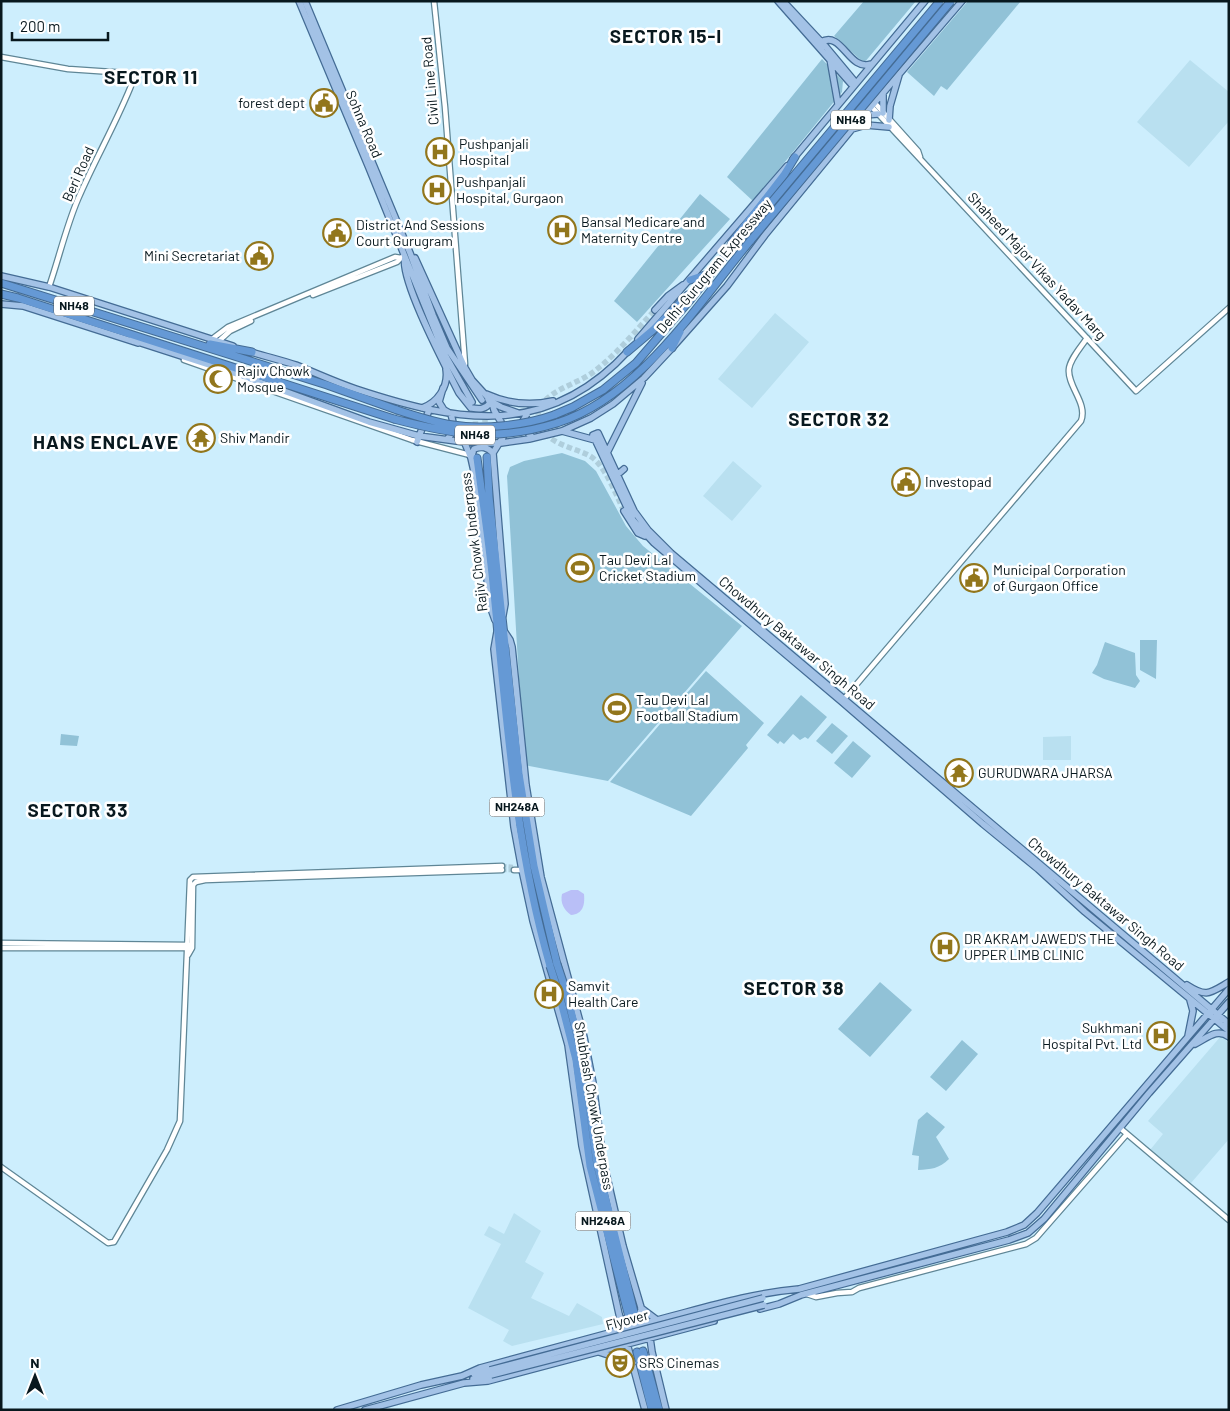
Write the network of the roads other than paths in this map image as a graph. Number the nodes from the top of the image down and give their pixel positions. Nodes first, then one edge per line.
1 (299, 1) edge
2 (305, 1) edge
3 (434, 1) edge
4 (778, 1) edge
5 (783, 1) edge
6 (925, 1) edge
7 (940, 1) edge
8 (951, 1) edge
9 (962, 1) edge
10 (821, 42) junction
11 (1, 57) edge
12 (830, 59) junction
13 (872, 63) junction
14 (866, 70) junction
15 (900, 73) junction
16 (847, 75) junction
17 (854, 84) junction
18 (883, 92) junction
19 (847, 93) junction
20 (838, 104) junction
21 (873, 104) junction
22 (880, 113) junction
23 (864, 115) junction
24 (889, 120) junction
25 (889, 127) junction
26 (852, 129) junction
27 (794, 156) junction
28 (920, 158) junction
29 (748, 237) junction
30 (728, 252) junction
31 (405, 257) junction
32 (711, 273) junction
33 (1, 276) edge
34 (690, 280) junction
35 (1, 283) edge
36 (49, 286) junction
37 (698, 289) junction
38 (1, 294) edge
39 (1, 304) edge
40 (1229, 308) edge
41 (655, 310) tunnel mouth
42 (684, 325) junction
43 (146, 329) junction
44 (131, 334) junction
45 (1087, 338) junction
46 (215, 340) junction
47 (141, 343) junction
48 (672, 348) junction
49 (252, 352) junction
50 (627, 352) junction
51 (446, 367) junction
52 (465, 368) junction
53 (644, 378) junction
54 (443, 388) junction
55 (484, 397) junction
56 (564, 399) junction
57 (472, 402) dead end
58 (492, 402) junction
59 (421, 408) junction
60 (429, 410) junction
61 (528, 412) junction
62 (451, 414) junction
63 (519, 414) junction
64 (467, 416) junction
65 (497, 417) junction
66 (562, 430) junction
67 (418, 438) junction
68 (533, 438) junction
69 (447, 439) junction
70 (596, 440) junction
71 (464, 442) junction
72 (501, 443) junction
73 (607, 453) junction
74 (490, 455) junction
75 (472, 457) junction
76 (624, 469) dead end
77 (617, 474) junction
78 (624, 511) tunnel mouth
79 (647, 537) junction
80 (499, 622) junction
81 (500, 631) junction
82 (844, 699) junction
83 (502, 868) tunnel mouth
84 (514, 868) tunnel mouth
85 (522, 868) junction
86 (1, 943) edge
87 (190, 946) junction
88 (1, 948) edge
89 (568, 975) junction
90 (550, 979) junction
91 (1178, 982) junction
92 (1229, 982) edge
93 (1229, 989) edge
94 (1190, 1000) junction
95 (1229, 1002) edge
96 (1209, 1011) junction
97 (1216, 1017) junction
98 (1229, 1024) edge
99 (1229, 1032) edge
100 (1188, 1036) junction
101 (1229, 1037) edge
102 (1193, 1044) junction
103 (1147, 1090) junction
104 (1141, 1097) junction
105 (1120, 1128) junction
106 (1127, 1134) junction
107 (1, 1167) edge
108 (1076, 1169) junction
109 (1082, 1174) junction
110 (1229, 1220) edge
111 (799, 1289) junction
112 (804, 1295) junction
113 (763, 1301) junction
114 (641, 1308) junction
115 (628, 1318) junction
116 (660, 1319) junction
117 (646, 1323) junction
118 (624, 1329) junction
119 (615, 1331) junction
120 (607, 1333) junction
121 (664, 1334) junction
122 (650, 1338) junction
123 (628, 1343) junction
124 (613, 1347) junction
125 (651, 1349) junction
126 (598, 1351) junction
127 (637, 1351) junction
128 (632, 1363) junction
129 (490, 1372) junction
130 (462, 1376) junction
131 (464, 1383) junction
132 (337, 1410) edge
133 (365, 1410) edge
134 (645, 1410) edge
135 (652, 1410) edge
136 (659, 1410) edge
137 (666, 1410) edge

1 - 31 main road, Sohna Road
2 - 31 main road, Sohna Road
3 - 52 street, Civil Line Road
4 - 12 main road, Shaheed Major Vikas Yadav Marg
5 - 10 main road, Shaheed Major Vikas Yadav Marg
6 - 13 main road
7 - 29 highway, Delhi-Gurugram Expressway / NH48, bridge
8 - 29 highway, Delhi-Gurugram Expressway / NH48, bridge
9 - 15 main road
10 - 13 main road
10 - 16 main road, Shaheed Major Vikas Yadav Marg
11 - 36 street, Beri Road
12 - 16 main road, Shaheed Major Vikas Yadav Marg
12 - 20 main road
13 - 14 main road
14 - 16 main road
14 - 17 main road
15 - 18 main road
15 - 24 main road
16 - 17 main road, Shaheed Major Vikas Yadav Marg
16 - 19 main road
17 - 19 main road
17 - 21 street, Shaheed Major Vikas Yadav Marg
18 - 21 main road
18 - 22 main road
19 - 20 main road
20 - 27 main road
21 - 22 street, Shaheed Major Vikas Yadav Marg
21 - 23 main road
22 - 23 main road
22 - 24 street, Shaheed Major Vikas Yadav Marg
22 - 25 street, Shaheed Major Vikas Yadav Marg
23 - 26 main road
24 - 28 street, Shaheed Major Vikas Yadav Marg
25 - 26 main road
25 - 28 street, Shaheed Major Vikas Yadav Marg
26 - 48 main road
27 - 30 highway
27 - 34 main road
28 - 45 street, Shaheed Major Vikas Yadav Marg
29 - 30 highway, Delhi-Gurugram Expressway / NH48
29 - 42 highway, Delhi-Gurugram Expressway / NH48
30 - 32 highway, Delhi-Gurugram Expressway / NH48
31 - 46 street
31 - 51 main road
31 - 52 main road
31 - 55 main road
31 - 57 main road
32 - 34 highway
32 - 37 highway, Delhi-Gurugram Expressway / NH48
33 - 36 main road
34 - 41 main road
34 - 50 main road
35 - 43 highway, Delhi-Gurugram Expressway / NH48
36 - 46 main road
37 - 43 highway, Delhi-Gurugram Expressway / NH48, bridge
37 - 50 highway
38 - 44 highway, Delhi-Gurugram Expressway / NH48
39 - 47 main road
40 - 45 street, Shaheed Major Vikas Yadav Marg
42 - 44 highway, Delhi-Gurugram Expressway / NH48, bridge
42 - 48 highway
43 - 49 highway
44 - 47 main road
45 - 82 street
46 - 49 main road
47 - 67 main road
48 - 53 main road
49 - 59 main road
50 - 56 main road
51 - 54 main road
51 - 55 main road
52 - 55 main road
53 - 66 main road
53 - 73 main road
54 - 59 main road
54 - 62 main road
55 - 56 main road
55 - 58 main road
56 - 61 main road
58 - 63 main road
58 - 65 main road
59 - 60 main road
60 - 62 main road
60 - 67 main road
61 - 63 main road
61 - 68 main road
62 - 64 main road
62 - 69 main road
63 - 65 main road
64 - 65 main road
64 - 71 main road
65 - 72 main road
66 - 68 main road
66 - 70 main road
67 - 69 main road
67 - 75 street
68 - 72 main road
69 - 71 main road
70 - 73 main road, Chowdhury Baktawar Singh Road
70 - 79 main road, Chowdhury Baktawar Singh Road
71 - 72 main road
71 - 75 main road
72 - 74 main road
73 - 77 main road, Chowdhury Baktawar Singh Road
74 - 75 main road
74 - 80 highway, Rajiv Chowk Underpass / NH248A
75 - 80 highway, Rajiv Chowk Underpass / NH248A
76 - 77 main road
77 - 82 main road, Chowdhury Baktawar Singh Road
78 - 79 main road
79 - 94 main road, Chowdhury Baktawar Singh Road
80 - 81 highway, NH248A
81 - 85 main road
81 - 89 main road
81 - 115 highway, Shubhash Chowk Underpass / NH248A, bridge
82 - 91 main road, Chowdhury Baktawar Singh Road
83 - 87 street
84 - 85 street
85 - 90 main road
86 - 87 street
87 - 88 street
87 - 107 street
89 - 90 main road
89 - 114 main road
90 - 115 main road
91 - 92 main road
91 - 96 main road, Chowdhury Baktawar Singh Road
93 - 96 main road
94 - 96 main road, Chowdhury Baktawar Singh Road
94 - 100 main road
95 - 97 main road
96 - 97 main road
96 - 100 main road
97 - 98 main road
97 - 99 main road
97 - 102 main road
100 - 103 main road
101 - 102 main road
102 - 103 main road
103 - 104 main road
104 - 105 main road
104 - 108 main road
105 - 106 street
105 - 109 main road
106 - 110 street
106 - 112 street
108 - 109 main road
108 - 111 main road
109 - 112 main road
111 - 113 main road, Flyover
111 - 116 main road
112 - 113 main road, Flyover
112 - 121 main road
113 - 129 main road, Flyover, bridge
114 - 115 main road
114 - 116 main road
114 - 117 main road
115 - 118 main road
115 - 119 main road
116 - 117 main road
116 - 121 main road
117 - 118 main road
117 - 122 main road
118 - 119 main road
118 - 123 main road
119 - 120 main road
120 - 124 main road
120 - 130 main road
121 - 122 main road
121 - 125 main road
122 - 123 main road
122 - 125 main road
123 - 124 main road
123 - 127 main road
124 - 126 main road
125 - 127 main road
125 - 137 main road
126 - 128 main road
126 - 131 main road
127 - 128 main road
127 - 135 highway
127 - 136 highway
128 - 134 main road
129 - 130 main road, Flyover
129 - 131 main road, Flyover
130 - 132 main road
131 - 133 main road

